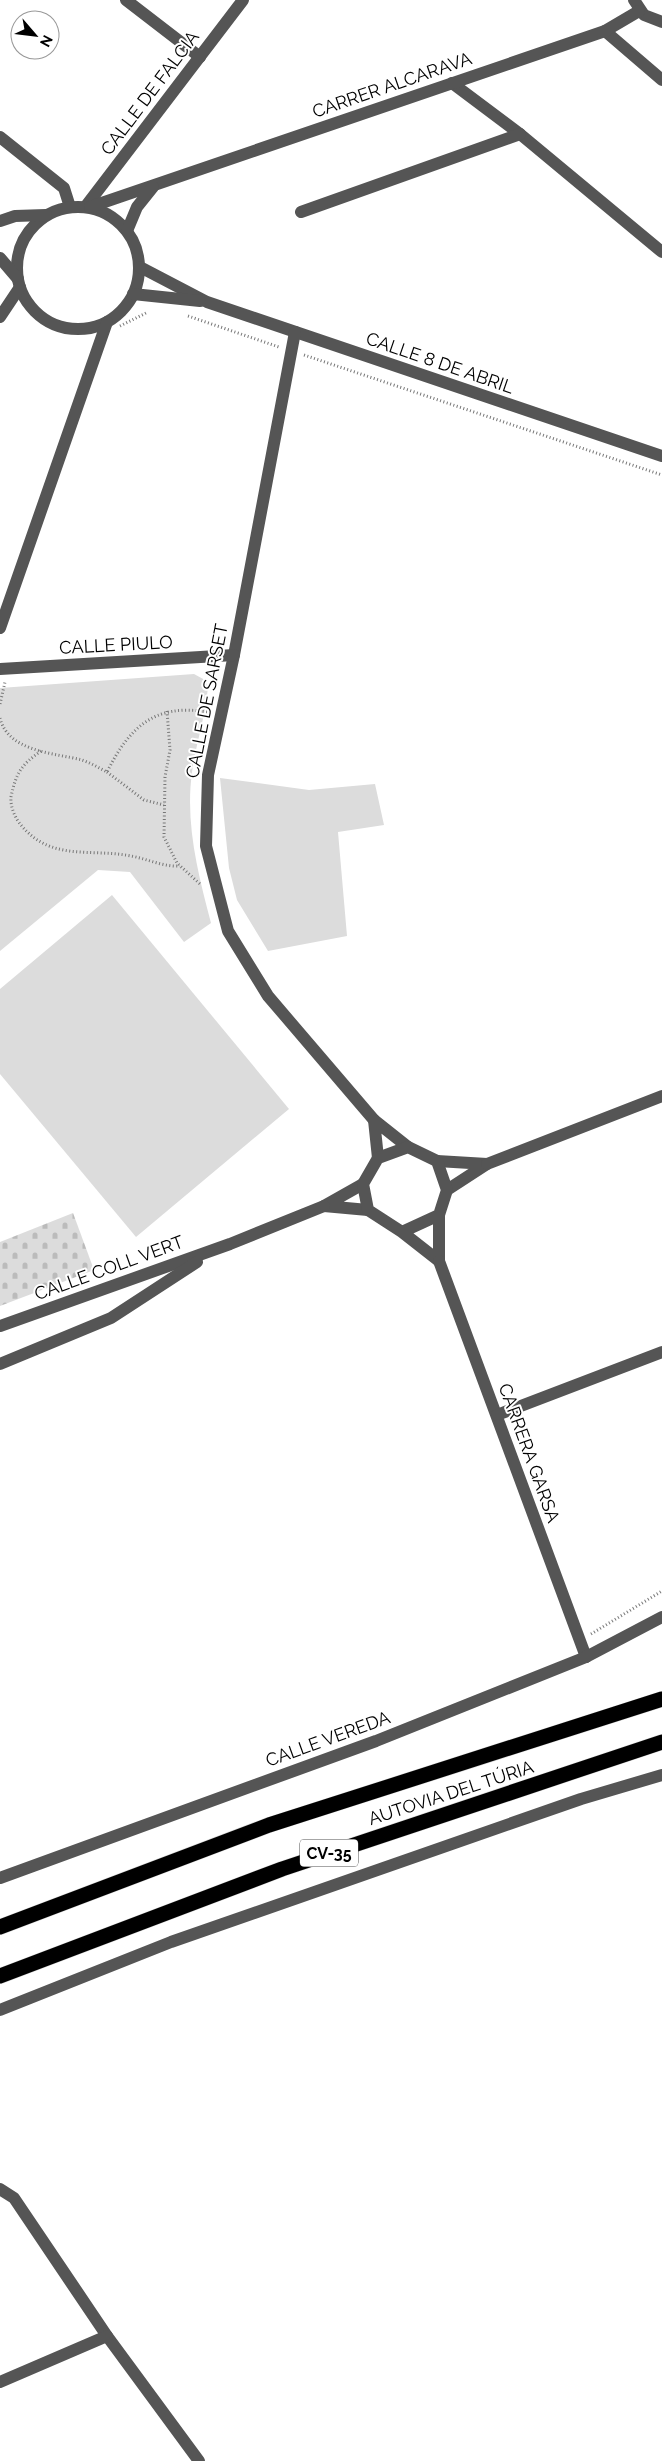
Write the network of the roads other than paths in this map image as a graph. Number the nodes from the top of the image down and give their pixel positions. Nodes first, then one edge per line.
1 (126, 0) edge
2 (243, 0) edge
3 (637, 5) edge
4 (662, 22) edge
5 (605, 31) junction
6 (200, 57) junction
7 (662, 80) edge
8 (452, 82) junction
9 (520, 134) junction
10 (0, 137) edge
11 (153, 187) junction
12 (70, 206) junction
13 (88, 207) junction
14 (301, 212) dead end
15 (46, 215) junction
16 (0, 221) edge
17 (127, 231) junction
18 (662, 252) edge
19 (0, 258) edge
20 (140, 267) junction
21 (19, 283) junction
22 (133, 294) junction
23 (207, 302) junction
24 (0, 317) edge
25 (107, 322) junction
26 (295, 332) junction
27 (662, 456) edge
28 (0, 628) edge
29 (234, 656) junction
30 (0, 669) edge
31 (662, 1096) edge
32 (374, 1120) junction
33 (408, 1147) junction
34 (378, 1158) junction
35 (437, 1161) junction
36 (487, 1164) junction
37 (363, 1184) junction
38 (447, 1190) junction
39 (324, 1206) junction
40 (368, 1210) junction
41 (439, 1215) junction
42 (402, 1232) junction
43 (230, 1244) junction
44 (439, 1261) junction
45 (0, 1326) edge
46 (662, 1352) edge
47 (0, 1364) edge
48 (497, 1415) junction
49 (662, 1617) edge
50 (586, 1657) junction
51 (662, 1698) edge
52 (662, 1742) edge
53 (662, 1775) edge
54 (0, 1878) edge
55 (0, 1927) edge
56 (0, 1976) edge
57 (0, 2010) edge
58 (0, 2189) edge
59 (107, 2336) junction
60 (0, 2382) edge
61 (199, 2461) edge

1 - 6 street
2 - 6 street, CALLE DE FALCIA
3 - 4 street
3 - 5 street, CARRER ALCARAVA
5 - 7 street
5 - 8 street, CARRER ALCARAVA
6 - 13 street, CALLE DE FALCIA
8 - 9 street
8 - 11 street, CARRER ALCARAVA
9 - 14 street
9 - 18 street
10 - 12 street
11 - 13 street, CARRER ALCARAVA
11 - 17 street
12 - 13 street
12 - 15 street
13 - 17 street
15 - 16 street
15 - 21 street
17 - 20 street
19 - 21 street
20 - 22 street
20 - 23 street, CALLE 8 DE ABRIL
21 - 24 street
21 - 25 street
22 - 23 street, CALLE 8 DE ABRIL
22 - 25 street
23 - 26 street, CALLE 8 DE ABRIL
25 - 28 street
26 - 27 street, CALLE 8 DE ABRIL
26 - 29 street, CALLE DE SARSET
29 - 30 street, CALLE PIULO
29 - 32 street, CALLE DE SARSET
31 - 36 street
32 - 33 street, CALLE DE SARSET
32 - 34 street
33 - 34 street
33 - 35 street
34 - 37 street
35 - 36 street
35 - 38 street
36 - 38 street
37 - 39 street, CALLE COLL VERT
37 - 40 street
38 - 41 street
39 - 40 street, CALLE COLL VERT
39 - 43 street, CALLE COLL VERT
40 - 42 street
41 - 42 street
41 - 44 street, CARRERA GARSA
42 - 44 street
43 - 45 street, CALLE COLL VERT
43 - 47 street, CALLE COLL VERT
44 - 48 street, CARRERA GARSA
46 - 48 street
48 - 50 street, CARRERA GARSA
49 - 50 street, CALLE VEREDA
50 - 54 street, CALLE VEREDA
51 - 55 highway, AUTOVIA DEL TÚRIA / CV-35
52 - 56 highway, AUTOVIA DEL TÚRIA / CV-35
53 - 57 street
58 - 59 street
59 - 60 street
59 - 61 street

